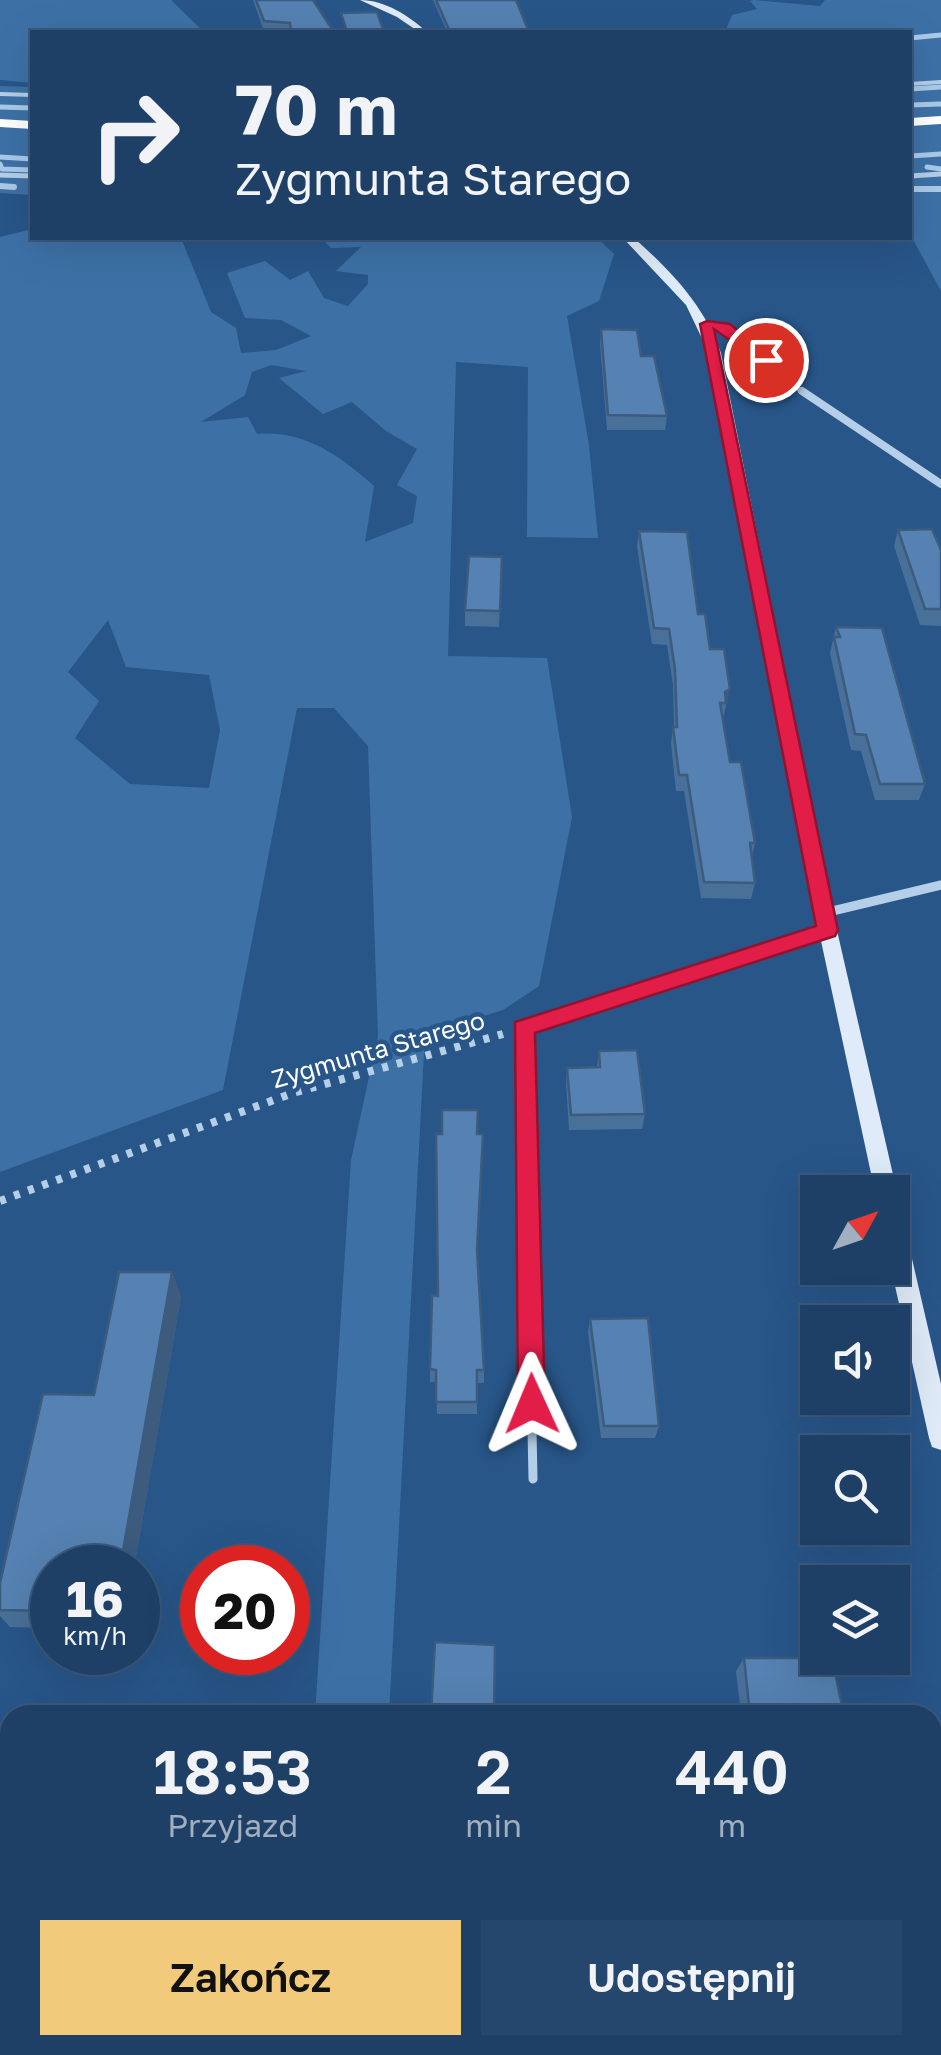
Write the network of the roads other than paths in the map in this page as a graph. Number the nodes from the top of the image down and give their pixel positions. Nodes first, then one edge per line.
1 (364, 0) edge
2 (420, 30) edge
3 (941, 82) edge
4 (912, 84) edge
5 (0, 94) edge
6 (30, 95) edge
7 (941, 120) edge
8 (912, 122) edge
9 (0, 123) edge
10 (30, 125) edge
11 (941, 136) edge
12 (912, 137) edge
13 (0, 140) edge
14 (30, 142) edge
15 (0, 174) edge
16 (941, 174) edge
17 (30, 176) edge
18 (912, 176) edge
19 (630, 240) edge
20 (707, 324) junction
21 (941, 484) edge
22 (941, 885) edge
23 (826, 922) junction
24 (524, 1028) joint
25 (882, 1175) edge
26 (907, 1285) edge
27 (941, 1438) edge
28 (533, 1478) dead end

1 - 2 street
3 - 4 street
5 - 6 street
7 - 8 highway
9 - 10 highway
11 - 12 highway
13 - 14 highway
15 - 17 street
16 - 18 street
19 - 20 street
20 - 21 street
20 - 23 street
22 - 23 street, Zygmunta Starego
23 - 24 street, Zygmunta Starego
23 - 25 street
24 - 28 lane
26 - 27 street

